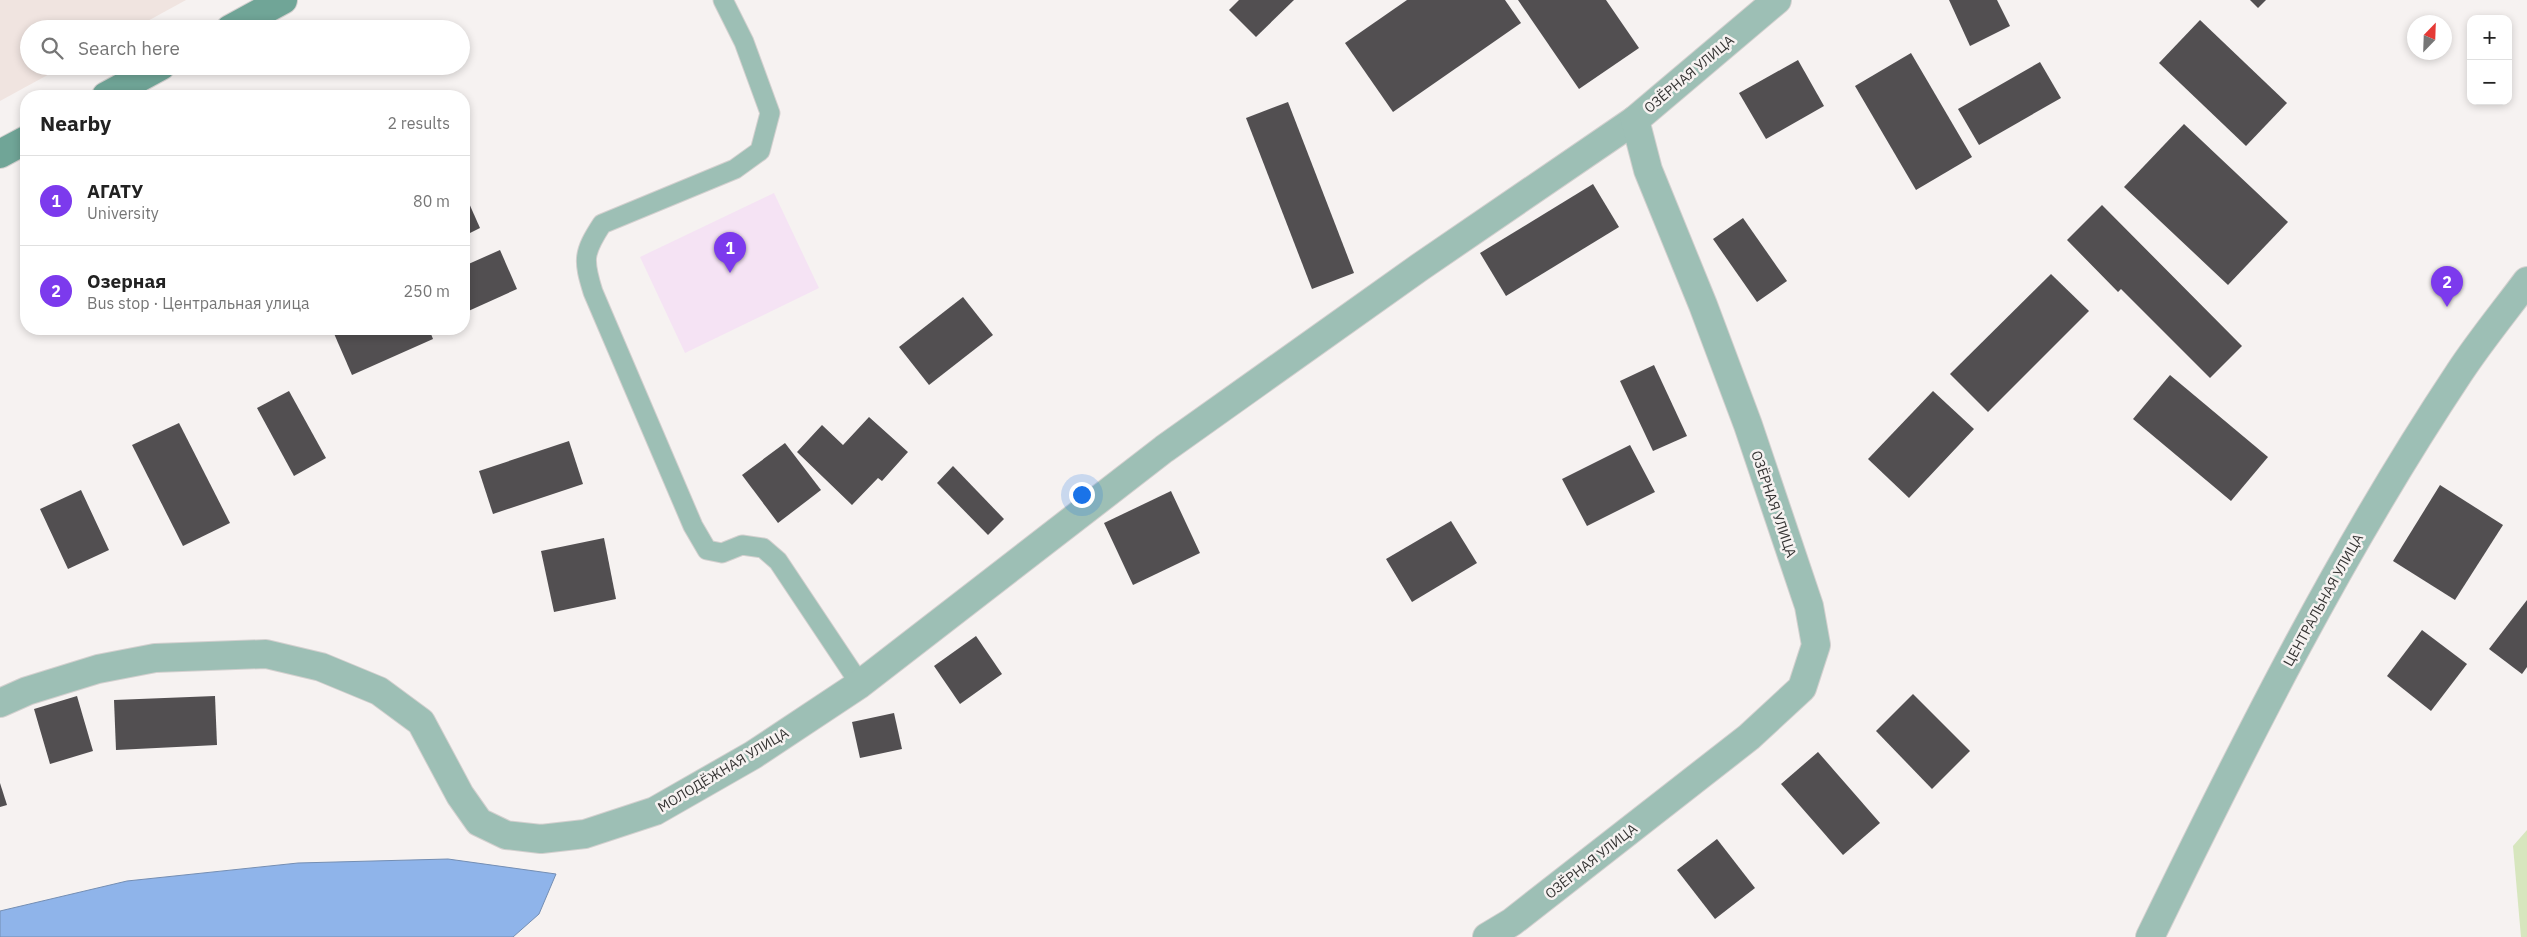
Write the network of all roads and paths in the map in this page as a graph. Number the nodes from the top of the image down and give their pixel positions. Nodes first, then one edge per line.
1 (283, 0) edge
2 (722, 0) edge
3 (1777, 0) edge
4 (246, 20) edge
5 (145, 75) edge
6 (117, 90) edge
7 (1635, 120) junction
8 (20, 143) edge
9 (0, 154) edge
10 (2527, 281) edge
11 (860, 684) junction
12 (0, 702) edge
13 (1487, 937) edge
14 (2150, 937) edge

1 - 4 main road
2 - 11 lane
3 - 7 street, ОЗЁРНАЯ УЛИЦА
5 - 6 main road
7 - 11 street, МОЛОДЁЖНАЯ УЛИЦА
7 - 13 street, ОЗЁРНАЯ УЛИЦА
8 - 9 main road
10 - 14 street, ЦЕНТРАЛЬНАЯ УЛИЦА
11 - 12 street, МОЛОДЁЖНАЯ УЛИЦА

